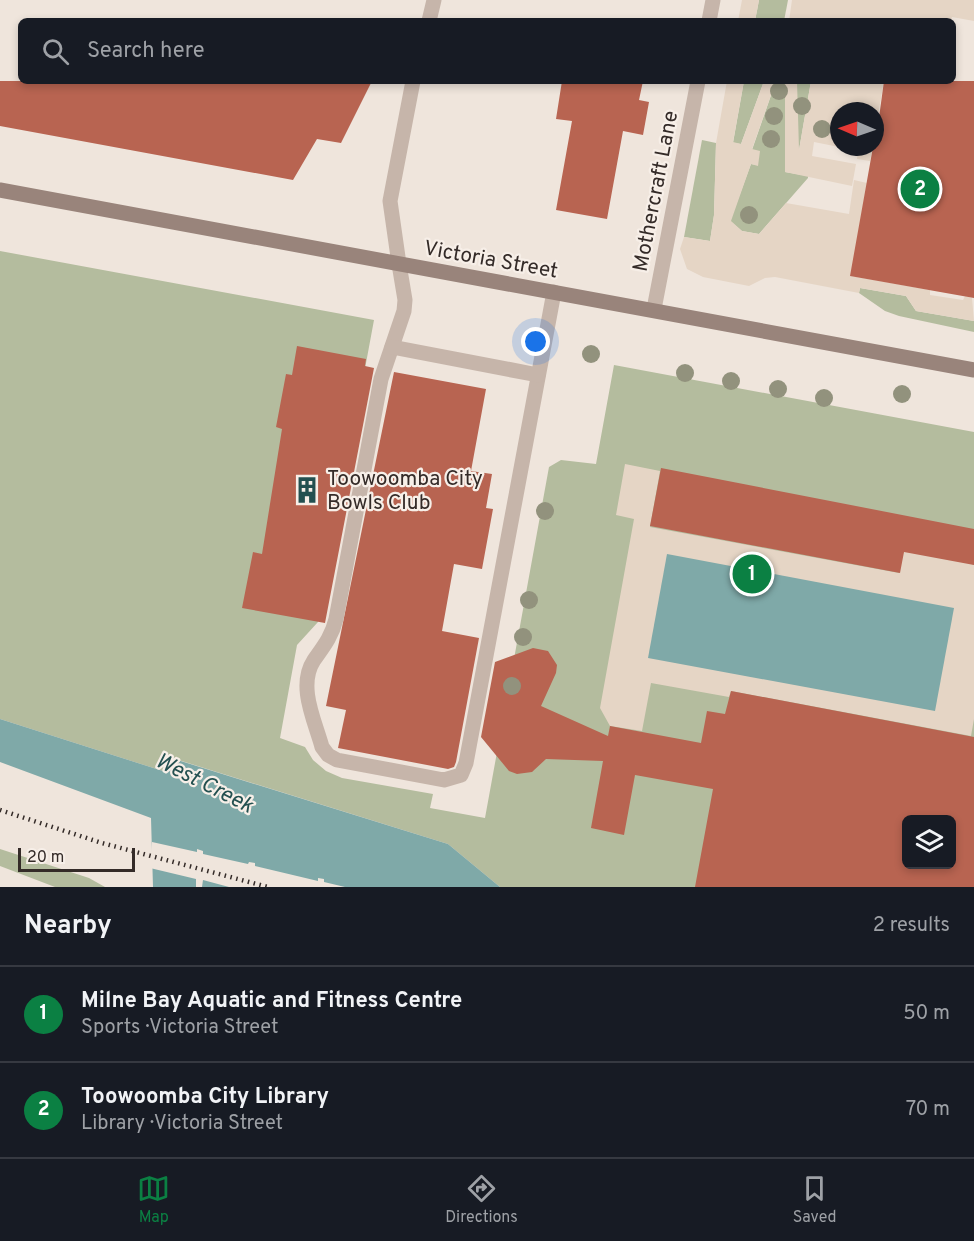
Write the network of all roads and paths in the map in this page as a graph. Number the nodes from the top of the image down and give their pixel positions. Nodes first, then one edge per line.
1 (434, 0) edge
2 (713, 0) edge
3 (430, 18) edge
4 (710, 18) edge
5 (412, 84) edge
6 (697, 84) edge
7 (0, 190) edge
8 (399, 264) junction
9 (554, 292) junction
10 (654, 309) junction
11 (392, 347) junction
12 (974, 370) edge
13 (538, 375) junction

1 - 3 street
2 - 4 street
5 - 8 street
6 - 10 street, Mothercraft Lane
7 - 8 main road, Victoria Street
8 - 9 main road, Victoria Street
8 - 11 street
9 - 10 main road, Victoria Street
9 - 13 street
10 - 12 main road, Victoria Street
11 - 13 street
11 - 13 street

